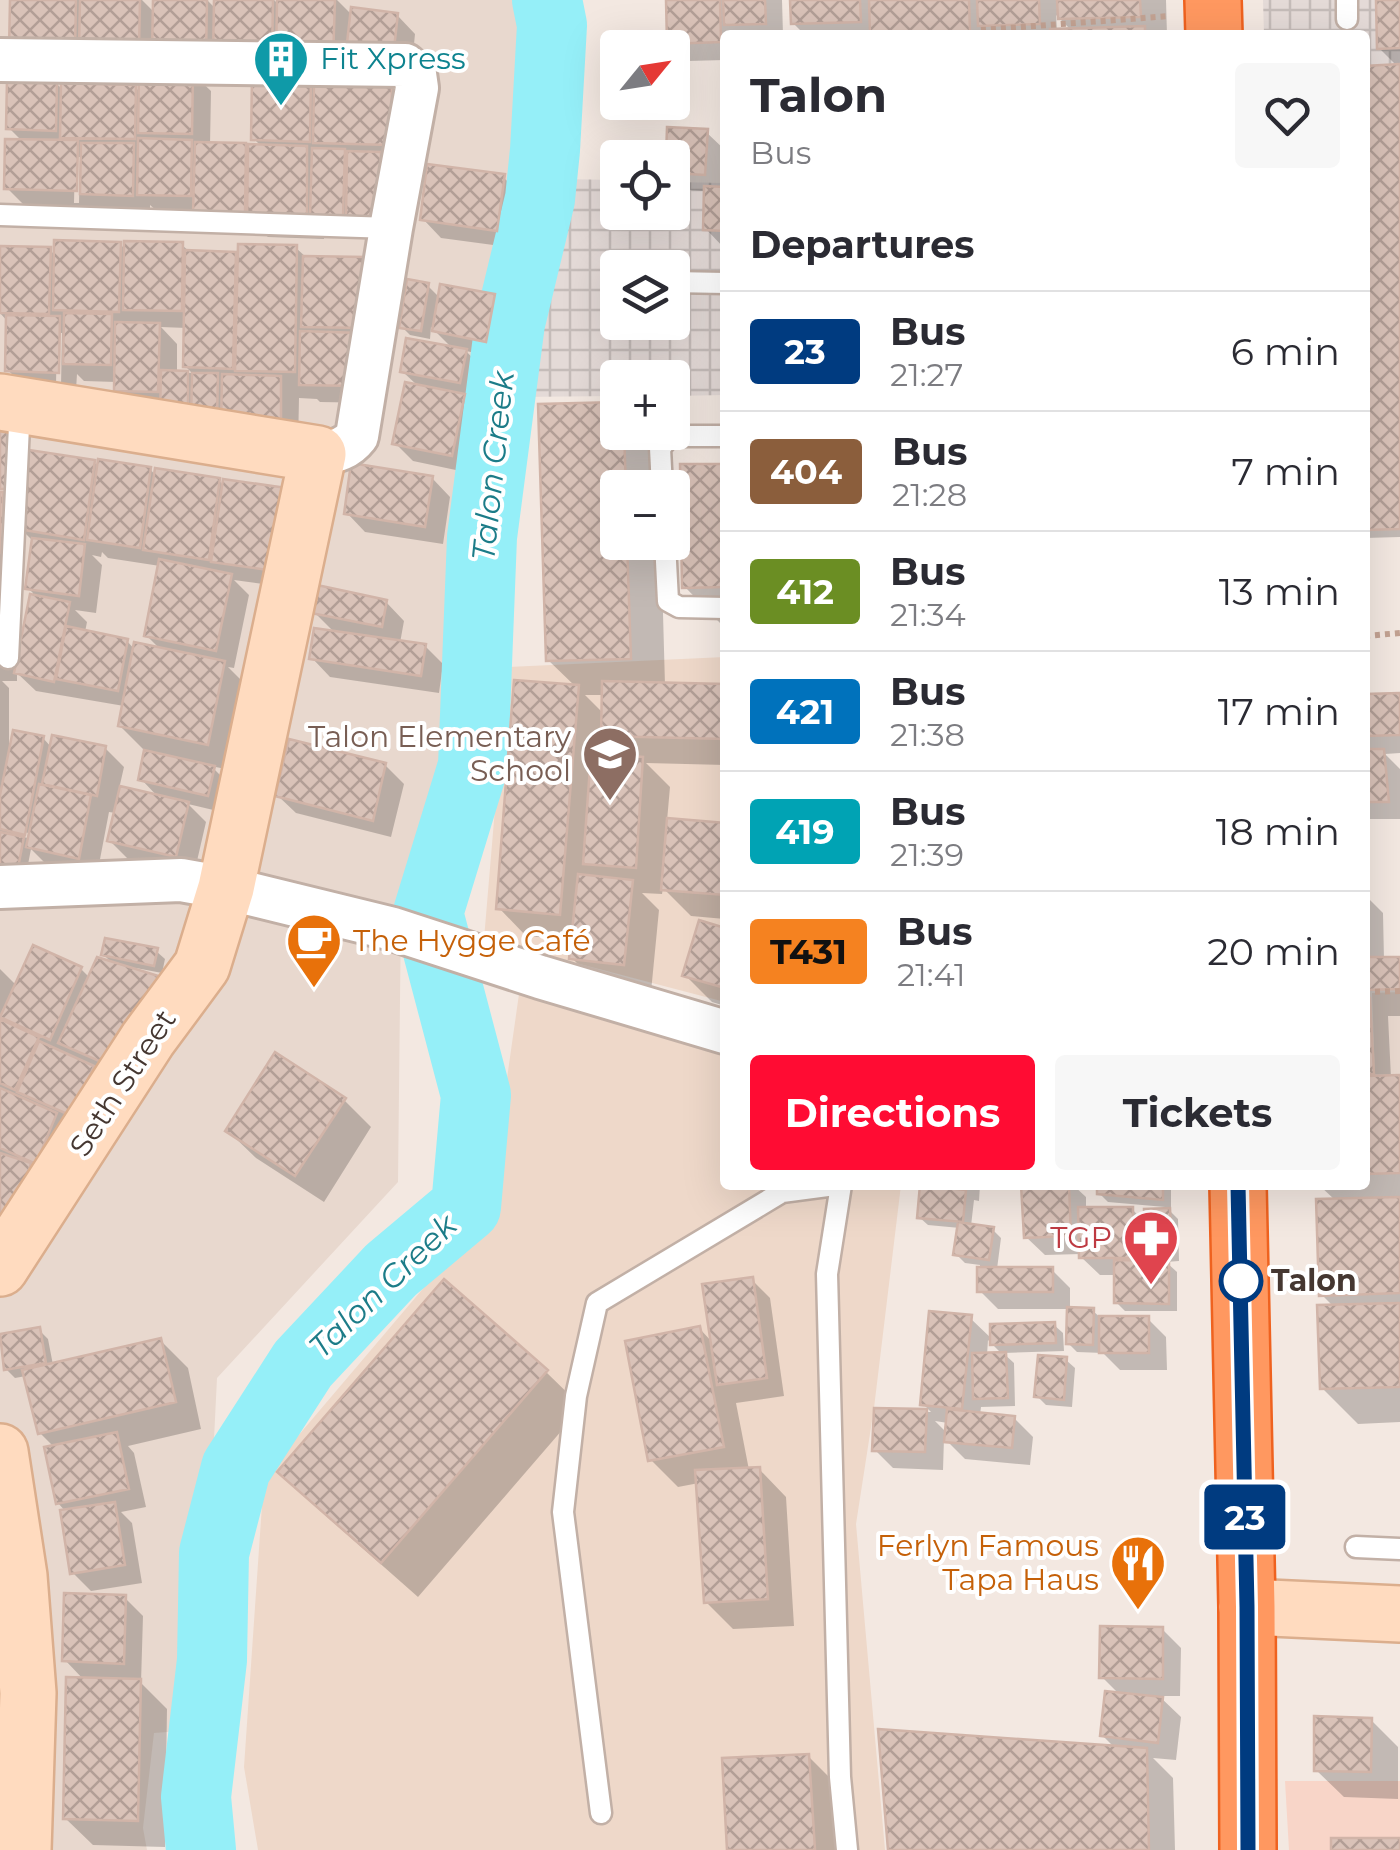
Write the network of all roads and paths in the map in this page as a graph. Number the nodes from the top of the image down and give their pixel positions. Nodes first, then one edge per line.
1 (1213, 16) edge
2 (982, 30) dead end
3 (0, 60) edge
4 (0, 215) edge
5 (391, 228) junction
6 (690, 282) edge
7 (720, 283) edge
8 (10, 403) edge
9 (720, 436) edge
10 (318, 454) junction
11 (661, 470) edge
12 (666, 560) edge
13 (720, 608) edge
14 (1400, 633) edge
15 (1370, 636) edge
16 (8, 658) dead end
17 (0, 887) edge
18 (226, 888) junction
19 (1400, 991) edge
20 (1370, 992) edge
21 (720, 1031) edge
22 (798, 1190) edge
23 (837, 1190) edge
24 (1238, 1190) edge
25 (0, 1268) edge
26 (0, 1452) edge
27 (1356, 1547) dead end
28 (1400, 1548) edge
29 (10, 1572) edge
30 (1247, 1607) junction
31 (1400, 1614) edge
32 (601, 1814) dead end
33 (16, 1820) edge
34 (847, 1850) edge
35 (1248, 1850) edge

1 - 2 path
3 - 5 street
4 - 5 lane
5 - 10 street
6 - 7 lane
8 - 10 street
8 - 16 lane
9 - 11 lane
10 - 18 street, Seth Street
12 - 13 lane
14 - 15 path
17 - 18 street
18 - 21 street
18 - 25 street, Seth Street
19 - 20 path
22 - 32 lane
23 - 34 lane
24 - 30 highway
26 - 29 street
27 - 28 lane
29 - 33 street
30 - 31 street
30 - 35 highway

